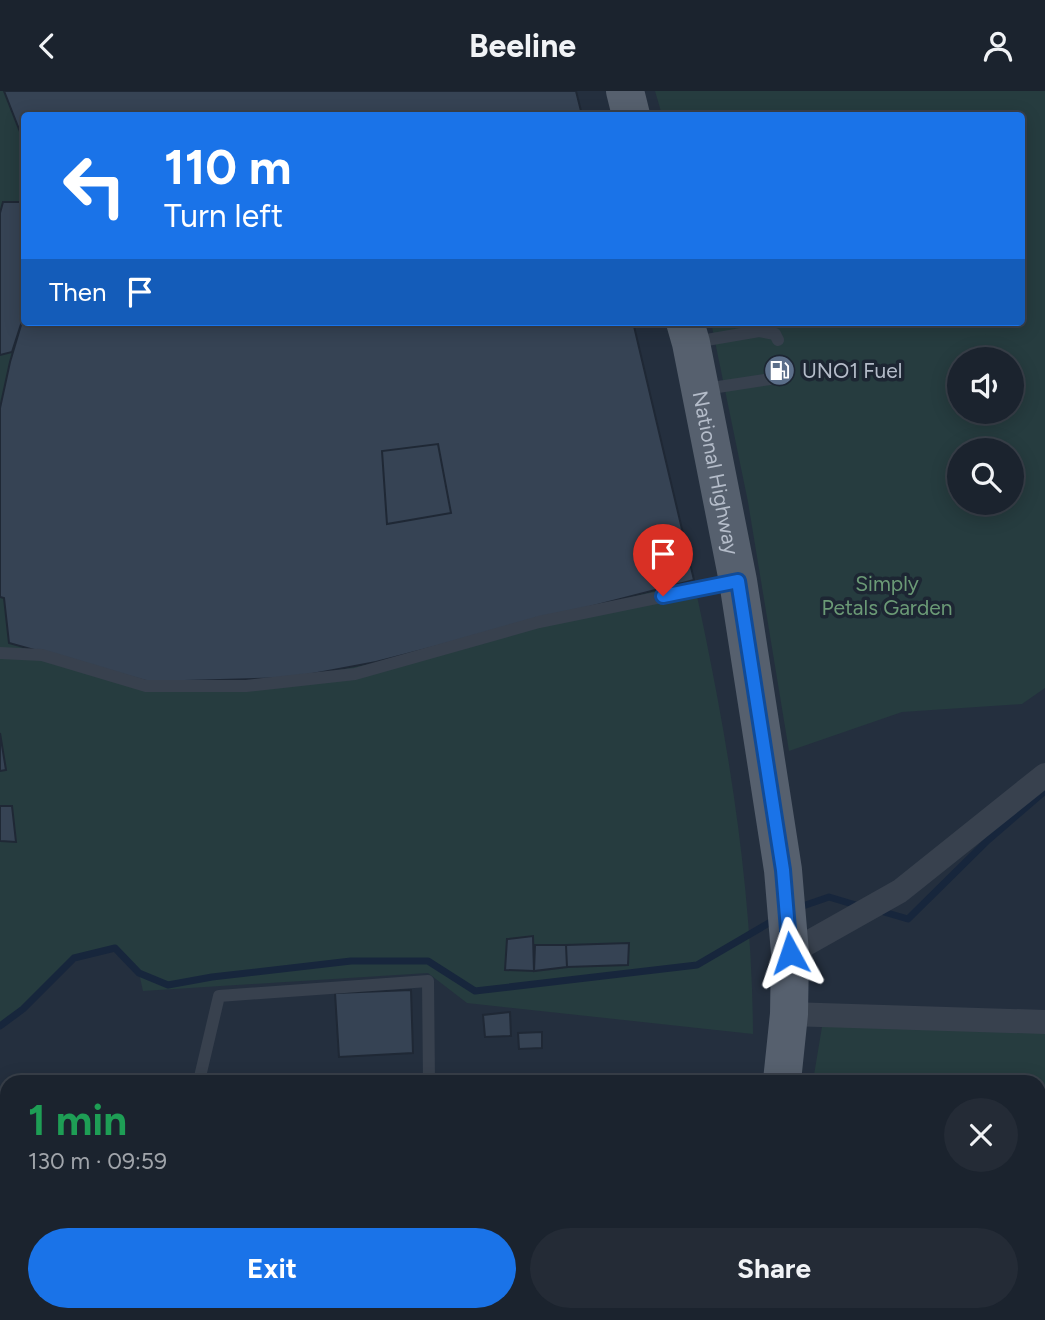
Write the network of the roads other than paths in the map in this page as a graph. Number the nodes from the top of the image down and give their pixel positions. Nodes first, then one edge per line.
1 (625, 91) edge
2 (630, 112) edge
3 (688, 332) edge
4 (778, 340) dead end
5 (781, 365) dead end
6 (700, 389) junction
7 (738, 581) junction
8 (0, 653) edge
9 (1045, 775) edge
10 (789, 941) junction
11 (789, 1014) junction
12 (1045, 1022) edge
13 (200, 1075) edge
14 (429, 1075) edge
15 (783, 1075) edge

1 - 2 main road
3 - 4 lane
3 - 6 main road, National Highway
5 - 6 lane
6 - 7 main road, National Highway
7 - 8 lane
7 - 10 main road, National Highway
9 - 10 street
10 - 11 main road, National Highway
11 - 12 street
11 - 15 main road, National Highway
13 - 14 lane

